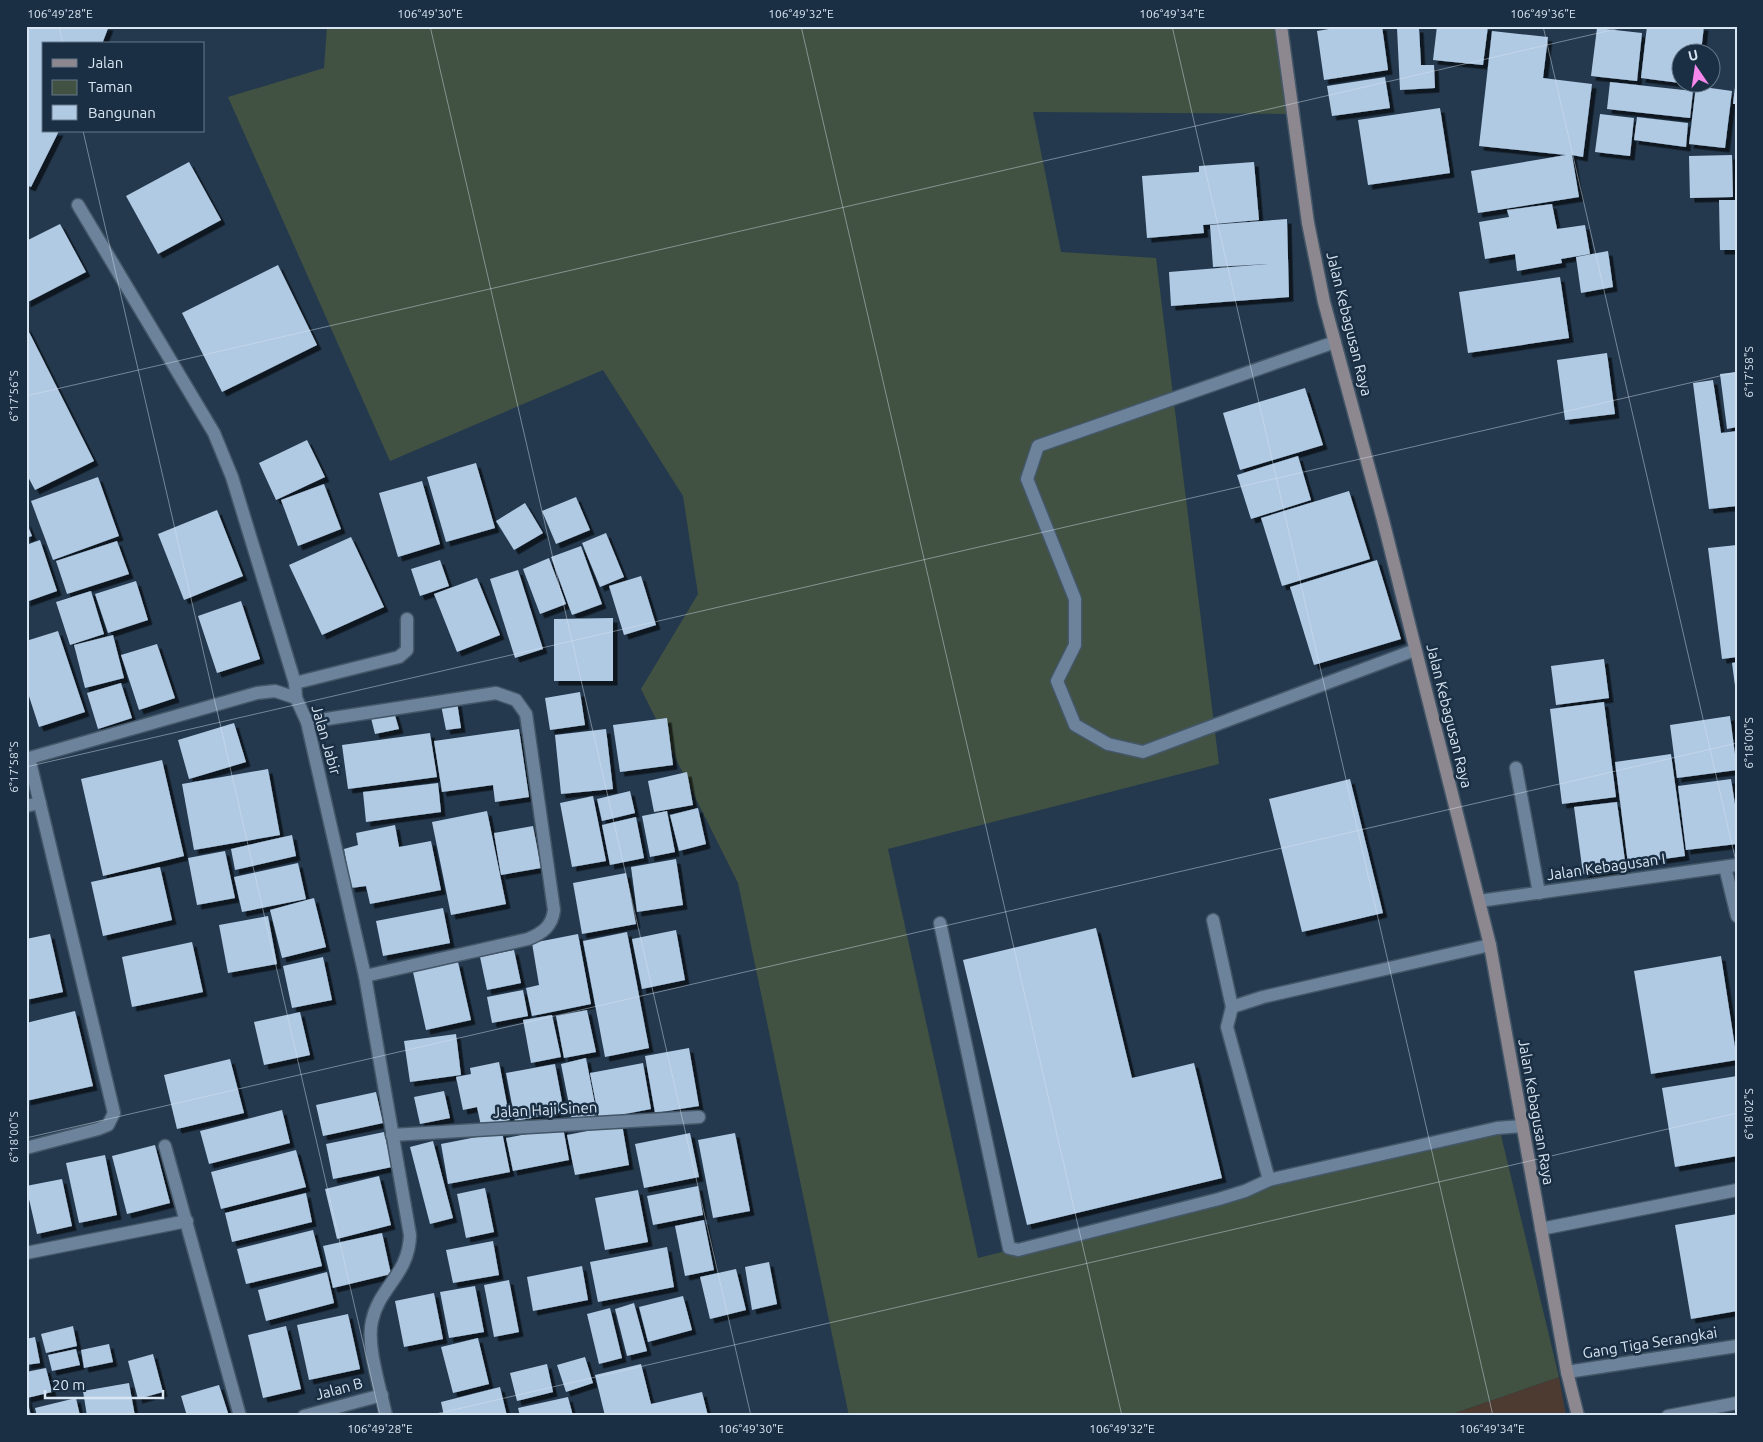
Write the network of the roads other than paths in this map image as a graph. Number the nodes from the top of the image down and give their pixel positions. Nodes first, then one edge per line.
1 (1281, 26) edge
2 (78, 205) dead end
3 (1335, 342) junction
4 (407, 619) dead end
5 (1415, 650) junction
6 (295, 683) junction
7 (296, 698) junction
8 (307, 722) junction
9 (28, 758) edge
10 (1516, 768) dead end
11 (40, 803) junction
12 (26, 806) edge
13 (1731, 866) edge
14 (1539, 893) junction
15 (1479, 901) junction
16 (1737, 916) edge
17 (1213, 920) dead end
18 (940, 923) dead end
19 (1490, 945) junction
20 (365, 976) junction
21 (1232, 1007) junction
22 (699, 1117) dead end
23 (1522, 1126) junction
24 (392, 1135) junction
25 (164, 1146) dead end
26 (26, 1148) edge
27 (1269, 1180) junction
28 (1737, 1190) edge
29 (186, 1221) junction
30 (1541, 1229) junction
31 (26, 1253) edge
32 (1737, 1346) edge
33 (1567, 1372) junction
34 (382, 1394) junction
35 (1737, 1403) edge
36 (240, 1416) edge
37 (304, 1416) edge
38 (386, 1416) edge
39 (1578, 1416) edge
40 (1668, 1416) edge

1 - 3 main road, Jalan Kebagusan Raya
2 - 6 street
3 - 5 main road, Jalan Kebagusan Raya
3 - 5 street
4 - 6 street
5 - 15 main road, Jalan Kebagusan Raya
6 - 7 street
7 - 8 street, Jalan Jabir
7 - 9 street, Jalan Jabir
8 - 20 street, Jalan Jabir
8 - 20 street
9 - 11 street
10 - 14 street
11 - 12 street
11 - 26 street
13 - 14 street, Jalan Kebagusan I
13 - 16 street
14 - 15 street, Jalan Kebagusan I
15 - 19 main road, Jalan Kebagusan Raya
17 - 21 street
18 - 27 street
19 - 21 street
19 - 23 main road, Jalan Kebagusan Raya
20 - 24 street
21 - 27 street
22 - 24 street, Jalan Haji Sinen
23 - 27 street
23 - 30 main road, Jalan Kebagusan Raya
24 - 34 street
25 - 29 street
28 - 30 street
29 - 31 street
29 - 36 street
30 - 33 main road, Jalan Kebagusan Raya
32 - 33 street, Gang Tiga Serangkai
33 - 39 main road, Jalan Kebagusan Raya
34 - 37 street, Jalan B
34 - 38 street
35 - 40 street

